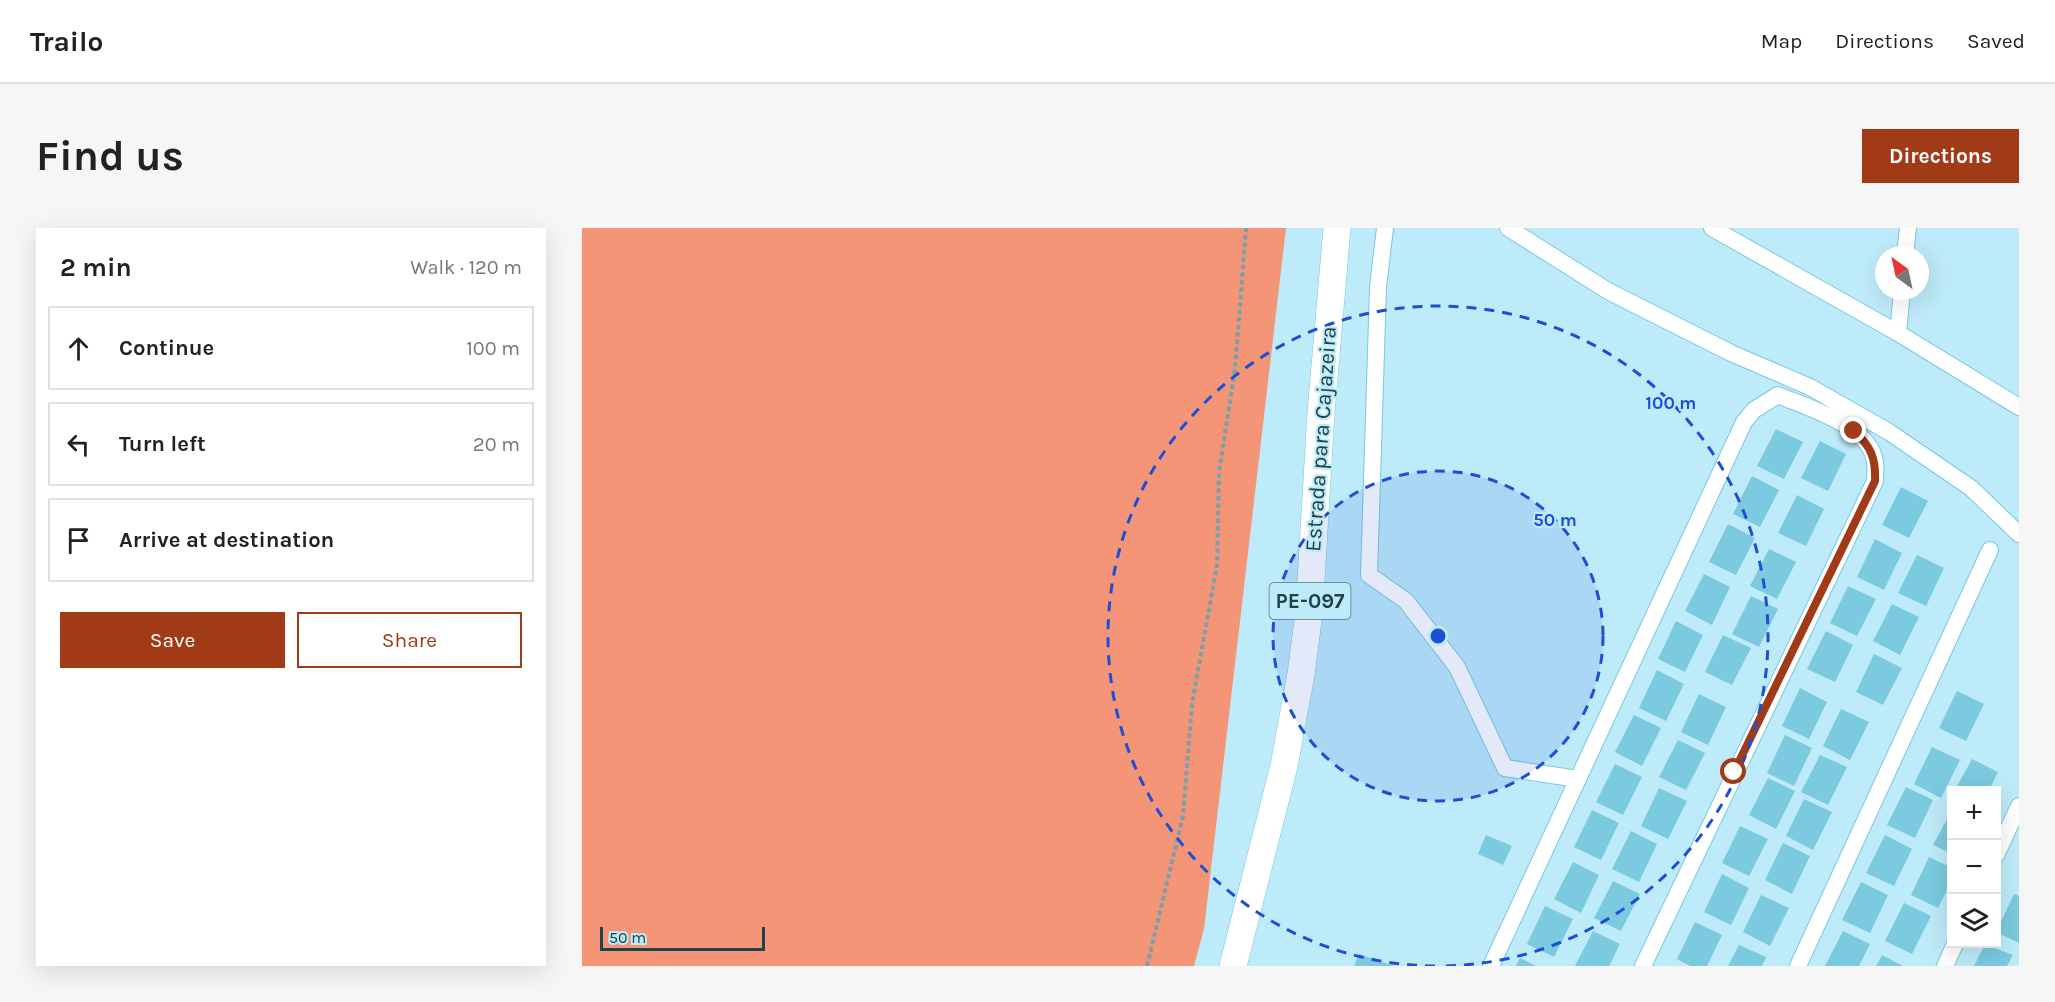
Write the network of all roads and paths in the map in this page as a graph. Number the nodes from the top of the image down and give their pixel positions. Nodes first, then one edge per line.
1 (1246, 228) edge
2 (1337, 228) edge
3 (1384, 228) edge
4 (1508, 228) edge
5 (1713, 228) edge
6 (1908, 228) edge
7 (1742, 236) edge
8 (1906, 246) edge
9 (1901, 300) edge
10 (1898, 333) junction
11 (2019, 407) edge
12 (2019, 534) edge
13 (1989, 550) dead end
14 (1578, 779) junction
15 (2019, 806) edge
16 (2001, 844) edge
17 (1953, 948) edge
18 (1147, 966) edge
19 (1233, 966) edge
20 (1491, 966) edge
21 (1643, 966) edge
22 (1798, 966) edge
23 (1945, 966) edge

1 - 18 path
2 - 19 main road, Estrada para Cajazeira / PE-097
3 - 14 street
4 - 12 street
5 - 7 street
6 - 8 street
7 - 10 street
9 - 10 street
10 - 11 street
13 - 22 street
14 - 20 street
14 - 21 street
15 - 16 street
17 - 23 street

